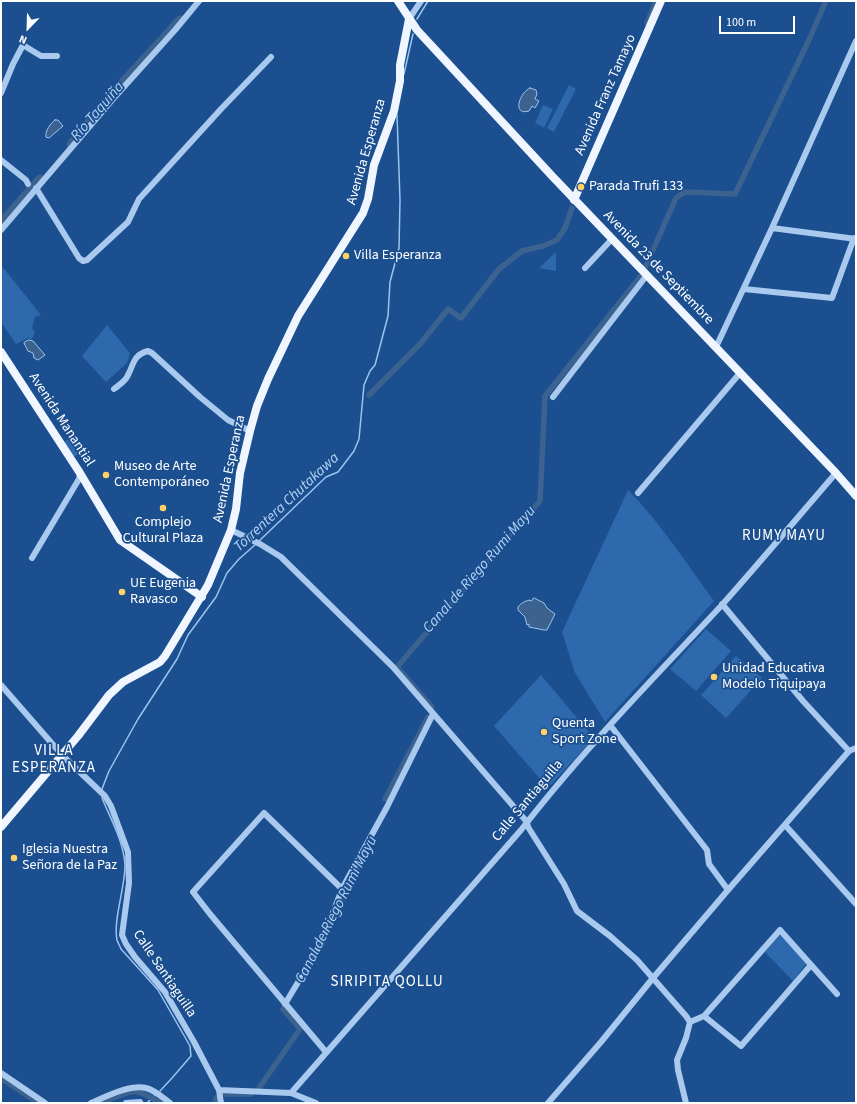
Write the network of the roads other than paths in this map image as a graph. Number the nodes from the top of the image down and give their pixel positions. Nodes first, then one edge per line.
1 (199, 1) edge
2 (398, 1) edge
3 (420, 1) edge
4 (661, 1) edge
5 (412, 24) junction
6 (856, 41) edge
7 (57, 56) dead end
8 (272, 57) dead end
9 (1, 93) edge
10 (1, 160) edge
11 (28, 184) dead end
12 (36, 188) junction
13 (574, 200) junction
14 (772, 228) junction
15 (1, 230) edge
16 (612, 239) junction
17 (855, 239) edge
18 (585, 268) dead end
19 (647, 275) junction
20 (744, 289) junction
21 (716, 347) junction
22 (1, 352) edge
23 (740, 373) junction
24 (114, 390) dead end
25 (553, 396) dead end
26 (250, 431) junction
27 (80, 472) junction
28 (836, 473) junction
29 (638, 493) dead end
30 (856, 496) edge
31 (231, 530) junction
32 (32, 558) dead end
33 (202, 597) junction
34 (722, 604) junction
35 (1, 685) edge
36 (433, 714) junction
37 (610, 725) junction
38 (856, 748) edge
39 (849, 751) junction
40 (62, 755) junction
41 (527, 822) junction
42 (785, 825) junction
43 (1, 827) edge
44 (342, 889) junction
45 (728, 890) junction
46 (856, 904) edge
47 (811, 965) junction
48 (653, 978) junction
49 (837, 994) dead end
50 (285, 1004) junction
51 (704, 1016) junction
52 (690, 1022) junction
53 (326, 1052) junction
54 (1, 1073) edge
55 (219, 1090) junction
56 (291, 1093) junction
57 (109, 1099) edge
58 (140, 1102) dead end
59 (45, 1103) edge
60 (91, 1103) edge
61 (126, 1103) edge
62 (170, 1103) edge
63 (221, 1103) edge
64 (316, 1103) edge
65 (548, 1103) edge
66 (686, 1103) edge

1 - 12 street
2 - 5 main road, Avenida 23 de Septiembre
3 - 5 street
4 - 13 main road, Avenida Franz Tamayo
5 - 13 main road, Avenida 23 de Septiembre
5 - 26 main road, Avenida Esperanza
6 - 14 street
7 - 9 street
8 - 12 street
10 - 11 street
12 - 15 street
13 - 16 main road, Avenida 23 de Septiembre
14 - 17 street
14 - 20 street
16 - 18 street
16 - 19 main road, Avenida 23 de Septiembre
17 - 20 street
19 - 21 main road, Avenida 23 de Septiembre
19 - 25 street
20 - 21 street
21 - 23 main road, Avenida 23 de Septiembre
22 - 27 main road, Avenida Manantial
23 - 28 main road, Avenida 23 de Septiembre
23 - 29 street
24 - 26 street
26 - 31 main road, Avenida Esperanza
27 - 32 street
27 - 33 main road, Avenida Manantial
28 - 30 main road, Avenida 23 de Septiembre
28 - 34 street, Calle Santiaguilla
31 - 33 main road, Avenida Esperanza
31 - 36 street
33 - 40 main road, Avenida Esperanza
34 - 37 street, Calle Santiaguilla
34 - 39 street
35 - 40 street
36 - 41 street
36 - 44 street
37 - 41 street, Calle Santiaguilla
37 - 45 street
38 - 39 street
39 - 42 street
40 - 43 main road, Avenida Esperanza
40 - 55 street, Calle Santiaguilla
41 - 48 street
41 - 53 street, Calle Santiaguilla
42 - 45 street
42 - 46 street
44 - 50 street
44 - 50 street
45 - 48 street
47 - 49 street
47 - 51 street
47 - 51 street
48 - 52 street
48 - 65 street
50 - 53 street
51 - 52 street
52 - 66 street
53 - 56 street, Calle Santiaguilla
54 - 59 street
55 - 56 street
55 - 63 street, Calle Santiaguilla
56 - 64 street
57 - 60 street
57 - 62 street
58 - 61 street

